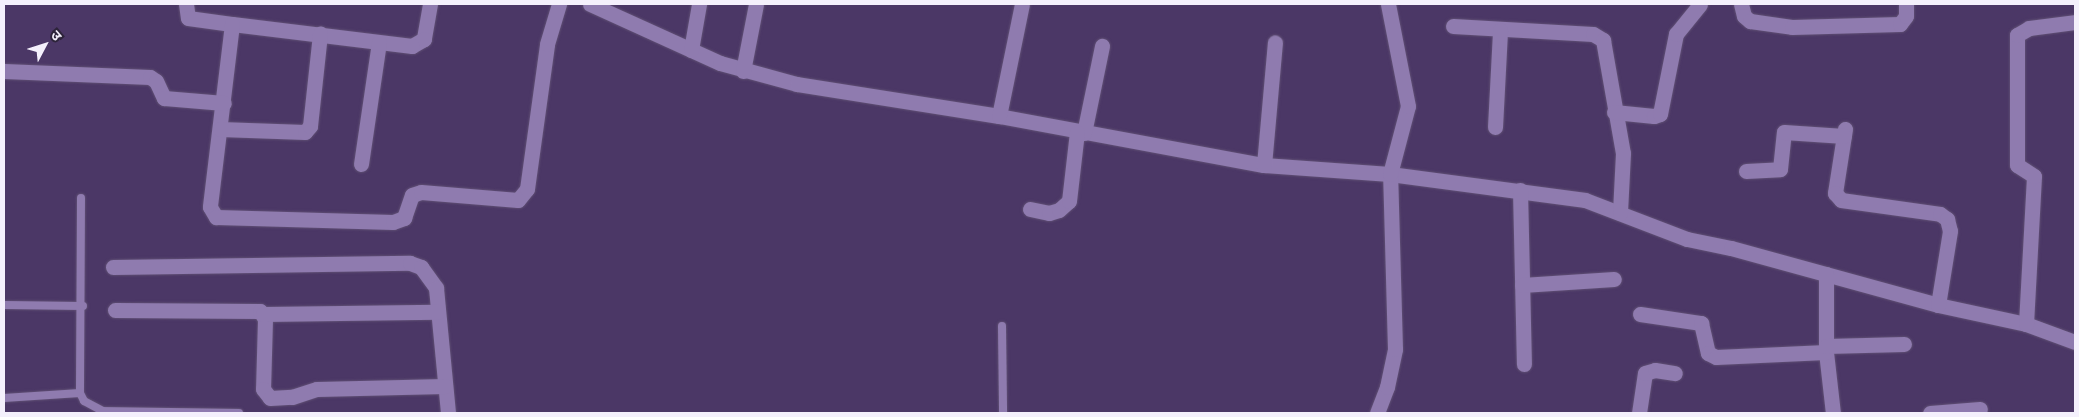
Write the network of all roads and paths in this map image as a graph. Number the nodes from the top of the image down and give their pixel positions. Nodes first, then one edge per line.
1 (186, 4) edge
2 (430, 4) edge
3 (559, 4) edge
4 (590, 4) edge
5 (698, 4) edge
6 (756, 4) edge
7 (1022, 4) edge
8 (1388, 4) edge
9 (1700, 4) edge
10 (1741, 4) edge
11 (1906, 4) edge
12 (626, 11) edge
13 (2075, 22) edge
14 (232, 24) junction
15 (1453, 26) dead end
16 (1500, 30) junction
17 (320, 34) junction
18 (379, 42) junction
19 (1275, 42) dead end
20 (1102, 46) dead end
21 (691, 50) junction
22 (4, 71) edge
23 (743, 71) junction
24 (224, 102) junction
25 (1614, 112) junction
26 (999, 116) junction
27 (1495, 128) dead end
28 (220, 129) junction
29 (1080, 132) junction
30 (361, 164) dead end
31 (1264, 165) junction
32 (1746, 171) dead end
33 (1390, 174) junction
34 (1520, 190) junction
35 (82, 198) dead end
36 (1030, 209) dead end
37 (1620, 213) junction
38 (113, 267) dead end
39 (1826, 274) junction
40 (1614, 279) dead end
41 (1522, 285) junction
42 (4, 305) edge
43 (1938, 305) junction
44 (82, 306) junction
45 (115, 310) dead end
46 (438, 312) junction
47 (263, 314) junction
48 (1640, 314) dead end
49 (2026, 324) junction
50 (1002, 326) dead end
51 (2075, 342) edge
52 (1904, 344) dead end
53 (1826, 349) junction
54 (1524, 364) dead end
55 (1675, 373) dead end
56 (445, 386) junction
57 (80, 393) junction
58 (4, 398) edge
59 (1980, 409) dead end
60 (240, 413) edge
61 (448, 413) edge
62 (1003, 413) edge
63 (1377, 413) edge
64 (1639, 413) edge
65 (1833, 413) edge
66 (1930, 413) edge

1 - 14 street
2 - 18 street
3 - 28 street
4 - 12 street
5 - 21 street
6 - 23 street
7 - 26 street
8 - 33 street
9 - 25 street
10 - 11 street
12 - 21 street
13 - 49 street
14 - 17 street
14 - 24 street
15 - 16 street
16 - 25 street
16 - 27 street
17 - 18 street
17 - 28 street
18 - 30 street
19 - 31 street
20 - 29 street
21 - 23 street
22 - 24 street
23 - 26 street
24 - 28 street
25 - 37 street
26 - 29 street
29 - 31 street
29 - 36 street
31 - 33 street
32 - 43 street
33 - 34 street
33 - 63 street
34 - 37 street
34 - 41 street
35 - 44 lane
37 - 39 street
38 - 46 street
39 - 43 street
39 - 53 street
40 - 41 street
41 - 54 street
42 - 44 lane
43 - 49 street
44 - 57 lane
45 - 47 street
46 - 47 street
46 - 56 street
47 - 56 street
48 - 53 street
49 - 51 street
50 - 62 lane
52 - 53 street
53 - 65 street
55 - 64 street
56 - 61 street
57 - 58 lane
57 - 60 lane
59 - 66 street

